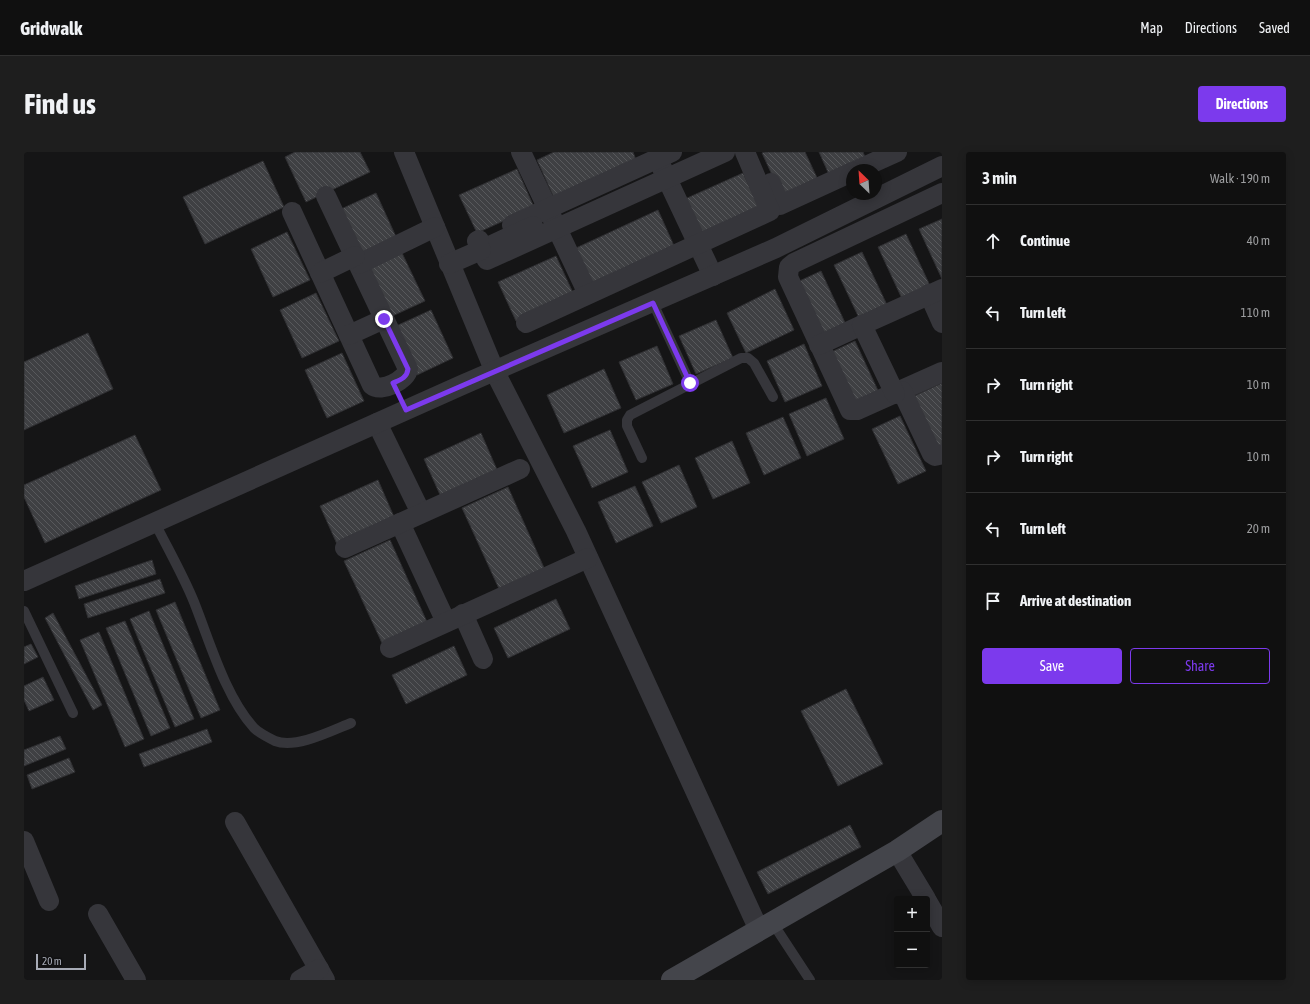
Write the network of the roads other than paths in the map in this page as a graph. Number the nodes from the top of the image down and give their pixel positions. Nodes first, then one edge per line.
1 (404, 152) edge
2 (521, 152) edge
3 (725, 152) edge
4 (745, 152) edge
5 (758, 152) edge
6 (661, 154) edge
7 (890, 154) edge
8 (869, 164) edge
9 (942, 166) edge
10 (846, 175) edge
11 (667, 179) junction
12 (902, 186) junction
13 (942, 193) edge
14 (326, 196) dead end
15 (548, 208) junction
16 (292, 212) dead end
17 (533, 226) dead end
18 (435, 227) junction
19 (557, 228) junction
20 (698, 245) junction
21 (481, 250) junction
22 (357, 260) junction
23 (449, 264) junction
24 (320, 273) junction
25 (713, 276) junction
26 (936, 292) edge
27 (588, 294) junction
28 (653, 303) junction
29 (384, 319) junction
30 (526, 323) dead end
31 (942, 323) edge
32 (862, 325) junction
33 (349, 335) junction
34 (819, 345) junction
35 (495, 372) junction
36 (942, 372) edge
37 (393, 383) junction
38 (690, 383) junction
39 (899, 393) junction
40 (773, 396) dead end
41 (406, 410) junction
42 (377, 423) junction
43 (942, 454) edge
44 (642, 458) dead end
45 (520, 469) dead end
46 (421, 514) junction
47 (155, 522) junction
48 (400, 523) junction
49 (345, 548) dead end
50 (588, 558) junction
51 (24, 581) edge
52 (24, 611) edge
53 (454, 618) junction
54 (390, 648) dead end
55 (483, 659) dead end
56 (73, 713) dead end
57 (351, 723) dead end
58 (942, 821) edge
59 (235, 822) dead end
60 (24, 841) edge
61 (897, 851) junction
62 (924, 896) edge
63 (49, 901) dead end
64 (930, 907) edge
65 (98, 914) dead end
66 (766, 926) junction
67 (942, 927) edge
68 (322, 975) edge
69 (136, 980) edge
70 (300, 980) edge
71 (672, 980) edge
72 (810, 980) edge

1 - 18 street
2 - 15 street
3 - 11 street
4 - 20 street
5 - 10 street
6 - 11 street
6 - 15 street
7 - 8 street
7 - 12 street
9 - 12 street
11 - 19 street
11 - 20 street
12 - 25 street
13 - 34 street
14 - 22 street
15 - 19 street
15 - 21 street
16 - 24 street
17 - 21 street
18 - 22 street
18 - 23 street
19 - 21 street
19 - 27 street
20 - 25 street
20 - 27 street
21 - 23 street
22 - 24 street
22 - 29 street
23 - 35 street
24 - 33 street
25 - 28 street
26 - 31 street
26 - 32 street
27 - 30 street
28 - 35 street
28 - 38 lane
29 - 33 street
29 - 37 street
32 - 34 street
32 - 39 street
33 - 37 street
34 - 39 street
35 - 41 street
35 - 50 street
36 - 39 street
37 - 41 street
38 - 40 lane
38 - 44 lane
39 - 43 street
41 - 42 street
42 - 46 street
42 - 47 street
45 - 46 street
46 - 48 street
47 - 51 street
47 - 57 lane
48 - 49 street
48 - 53 street
50 - 53 street
50 - 66 street
52 - 56 lane
53 - 54 street
53 - 55 street
58 - 61 street
59 - 68 street
60 - 63 street
61 - 62 street
61 - 66 street
64 - 67 street
65 - 69 street
66 - 71 street
66 - 72 lane
68 - 70 street

